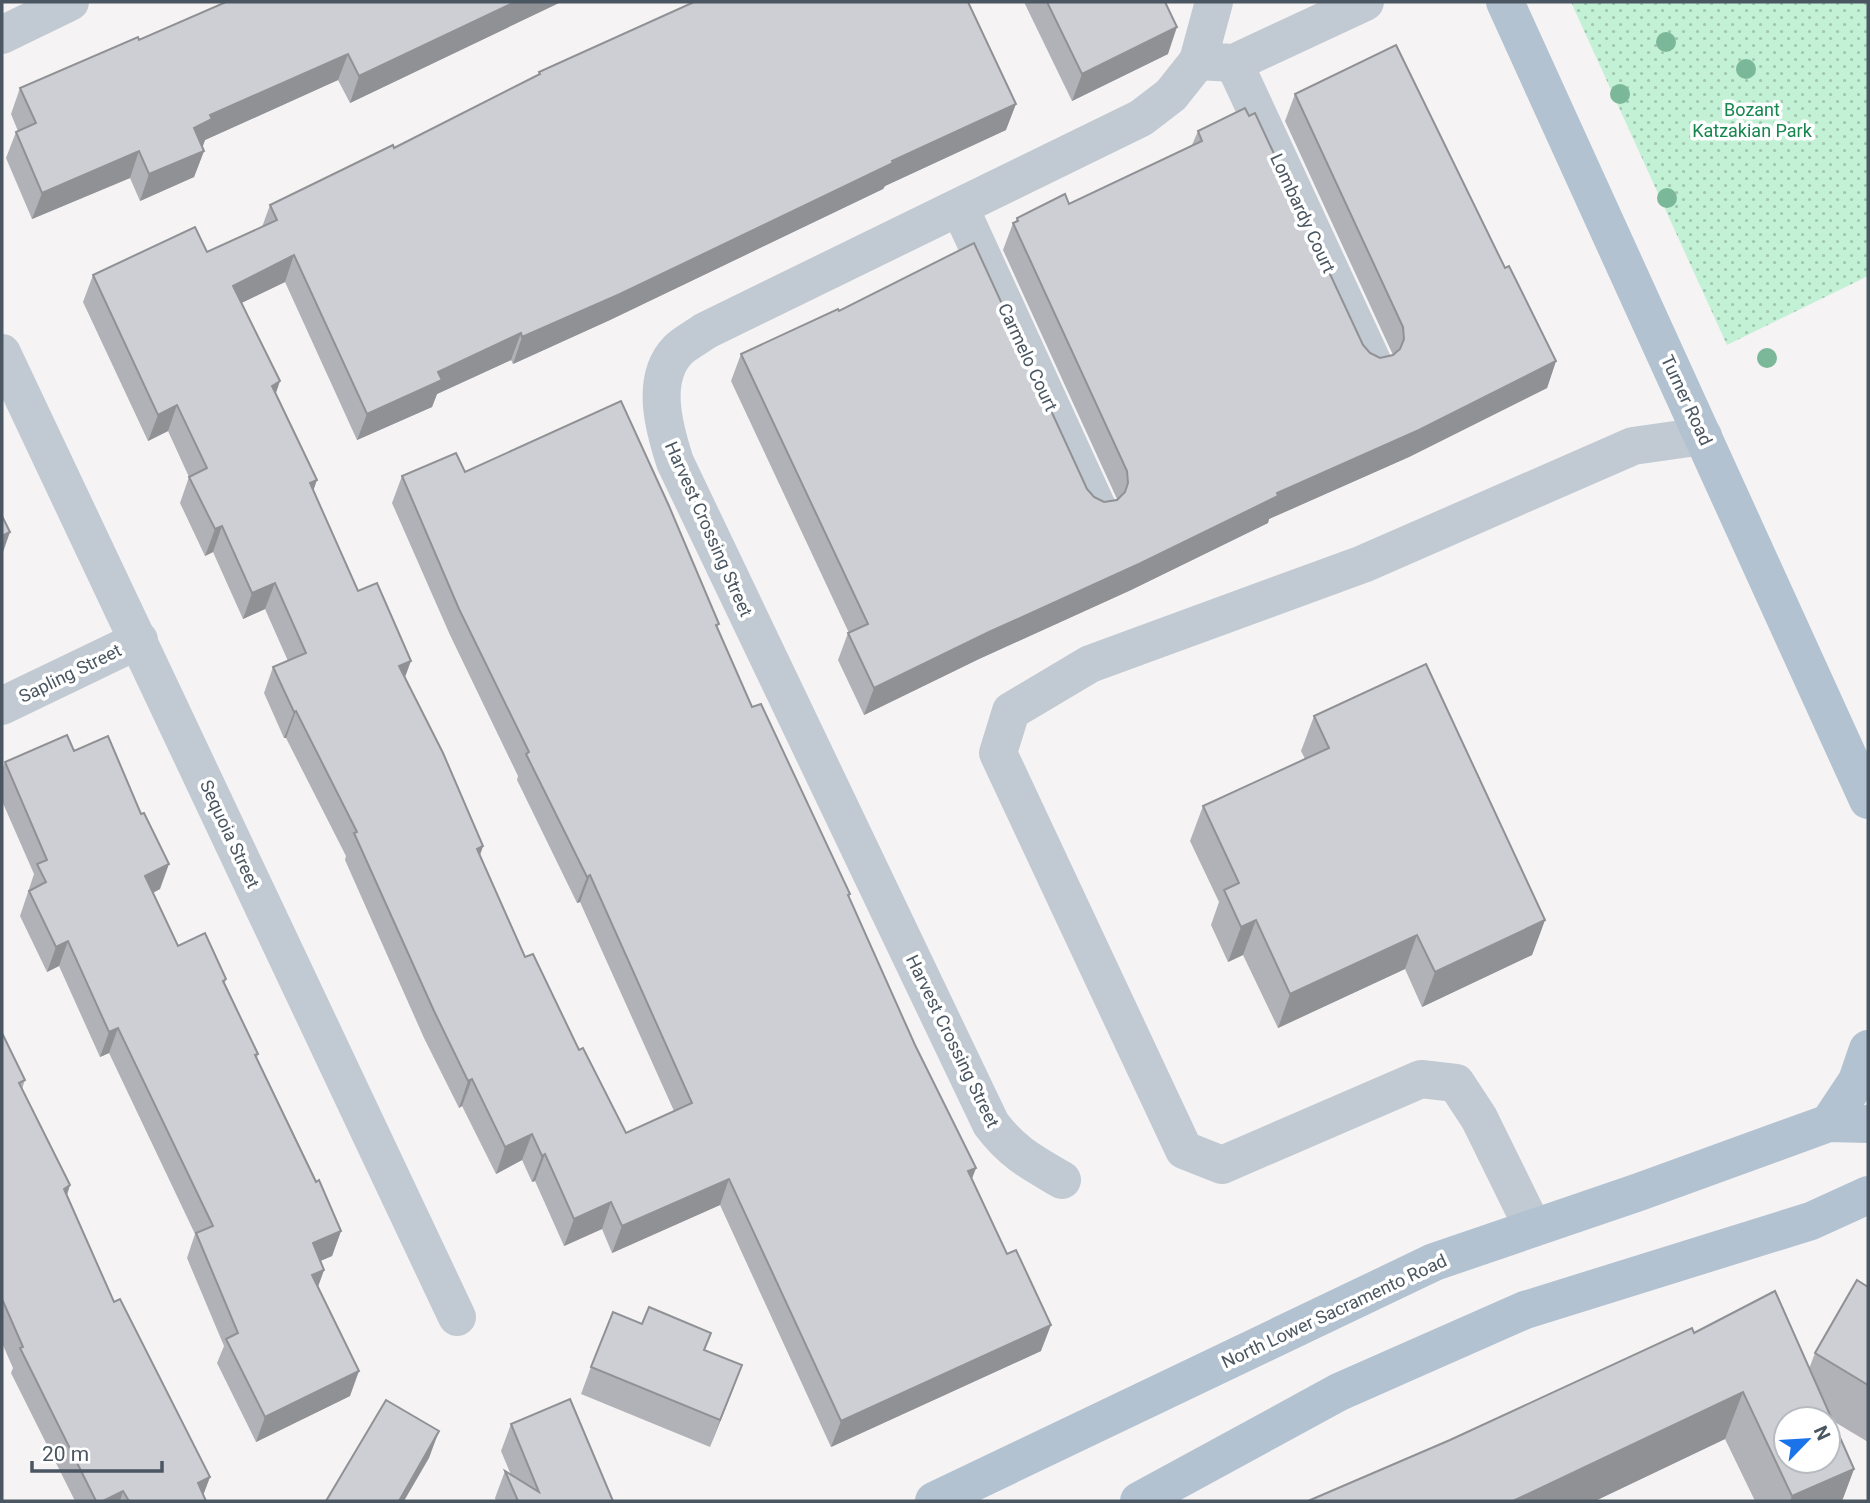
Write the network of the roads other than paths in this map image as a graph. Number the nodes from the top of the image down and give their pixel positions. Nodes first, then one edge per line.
1 (70, 2) edge
2 (1214, 2) edge
3 (1365, 2) edge
4 (1504, 2) edge
5 (1303, 14) edge
6 (2, 35) edge
7 (1216, 62) junction
8 (960, 208) junction
9 (2, 353) edge
10 (1373, 363) edge
11 (1703, 436) junction
12 (1097, 507) edge
13 (139, 640) junction
14 (2, 706) edge
15 (1868, 800) edge
16 (1868, 1049) edge
17 (1829, 1123) junction
18 (1868, 1124) edge
19 (1062, 1180) dead end
20 (1868, 1195) edge
21 (1533, 1228) junction
22 (457, 1317) dead end
23 (934, 1501) edge
24 (1139, 1501) edge

1 - 6 street
2 - 7 street, Harvest Crossing Street
3 - 5 street, Harvest Crossing Street
4 - 11 main road, Turner Road
5 - 7 street, Harvest Crossing Street
7 - 8 street, Harvest Crossing Street
7 - 10 street, Lombardy Court
8 - 12 street, Carmelo Court
8 - 19 street, Harvest Crossing Street
9 - 13 street, Sequoia Street
11 - 15 main road, Turner Road
11 - 21 street
13 - 14 street, Sapling Street
13 - 22 street, Sequoia Street
16 - 17 main road
17 - 18 main road, North Lower Sacramento Road
17 - 21 main road, North Lower Sacramento Road
20 - 24 main road
21 - 23 main road, North Lower Sacramento Road

